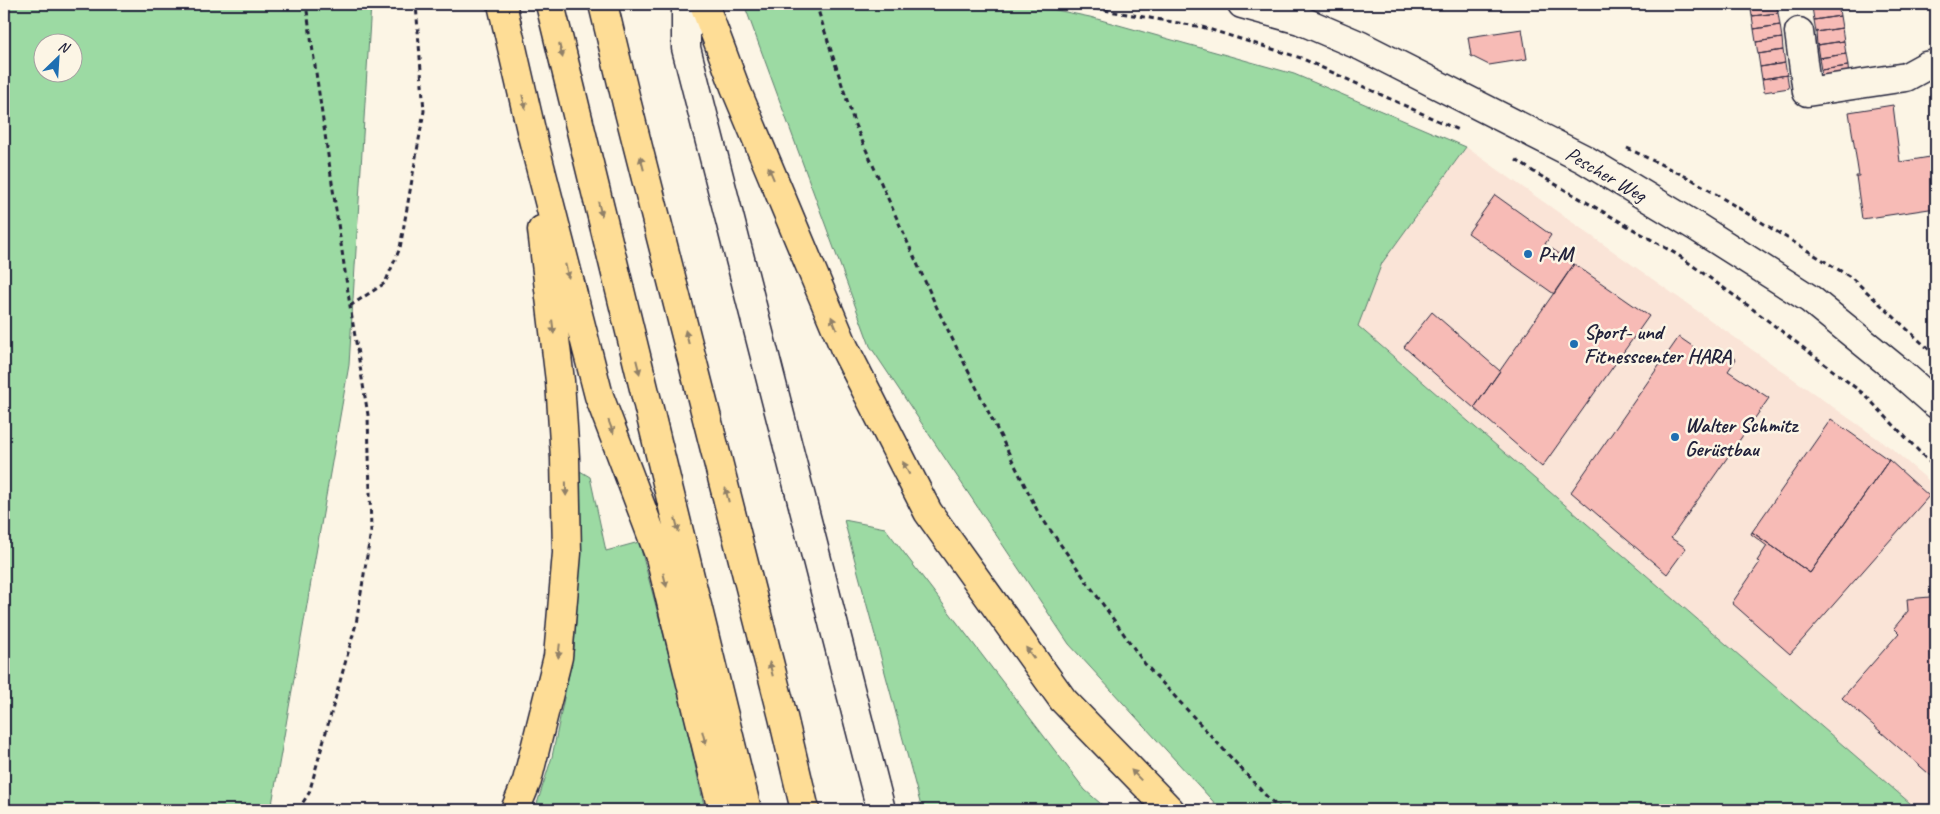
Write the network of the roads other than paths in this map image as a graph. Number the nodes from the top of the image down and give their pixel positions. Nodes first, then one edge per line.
1 (502, 4) edge
2 (550, 4) edge
3 (603, 4) edge
4 (686, 4) edge
5 (704, 4) edge
6 (1242, 4) edge
7 (1799, 32) dead end
8 (1936, 64) edge
9 (533, 139) junction
10 (1936, 404) edge
11 (784, 716) junction
12 (515, 810) edge
13 (722, 810) edge
14 (747, 810) edge
15 (805, 810) edge
16 (820, 810) edge
17 (881, 810) edge
18 (1170, 810) edge

1 -> 9 highway
2 -> 14 highway
11 -> 3 highway
4 - 17 street
18 -> 5 highway
6 - 10 street, Pescher Weg
7 - 8 street
9 -> 12 highway
9 -> 13 highway
11 - 15 highway
11 - 16 highway

